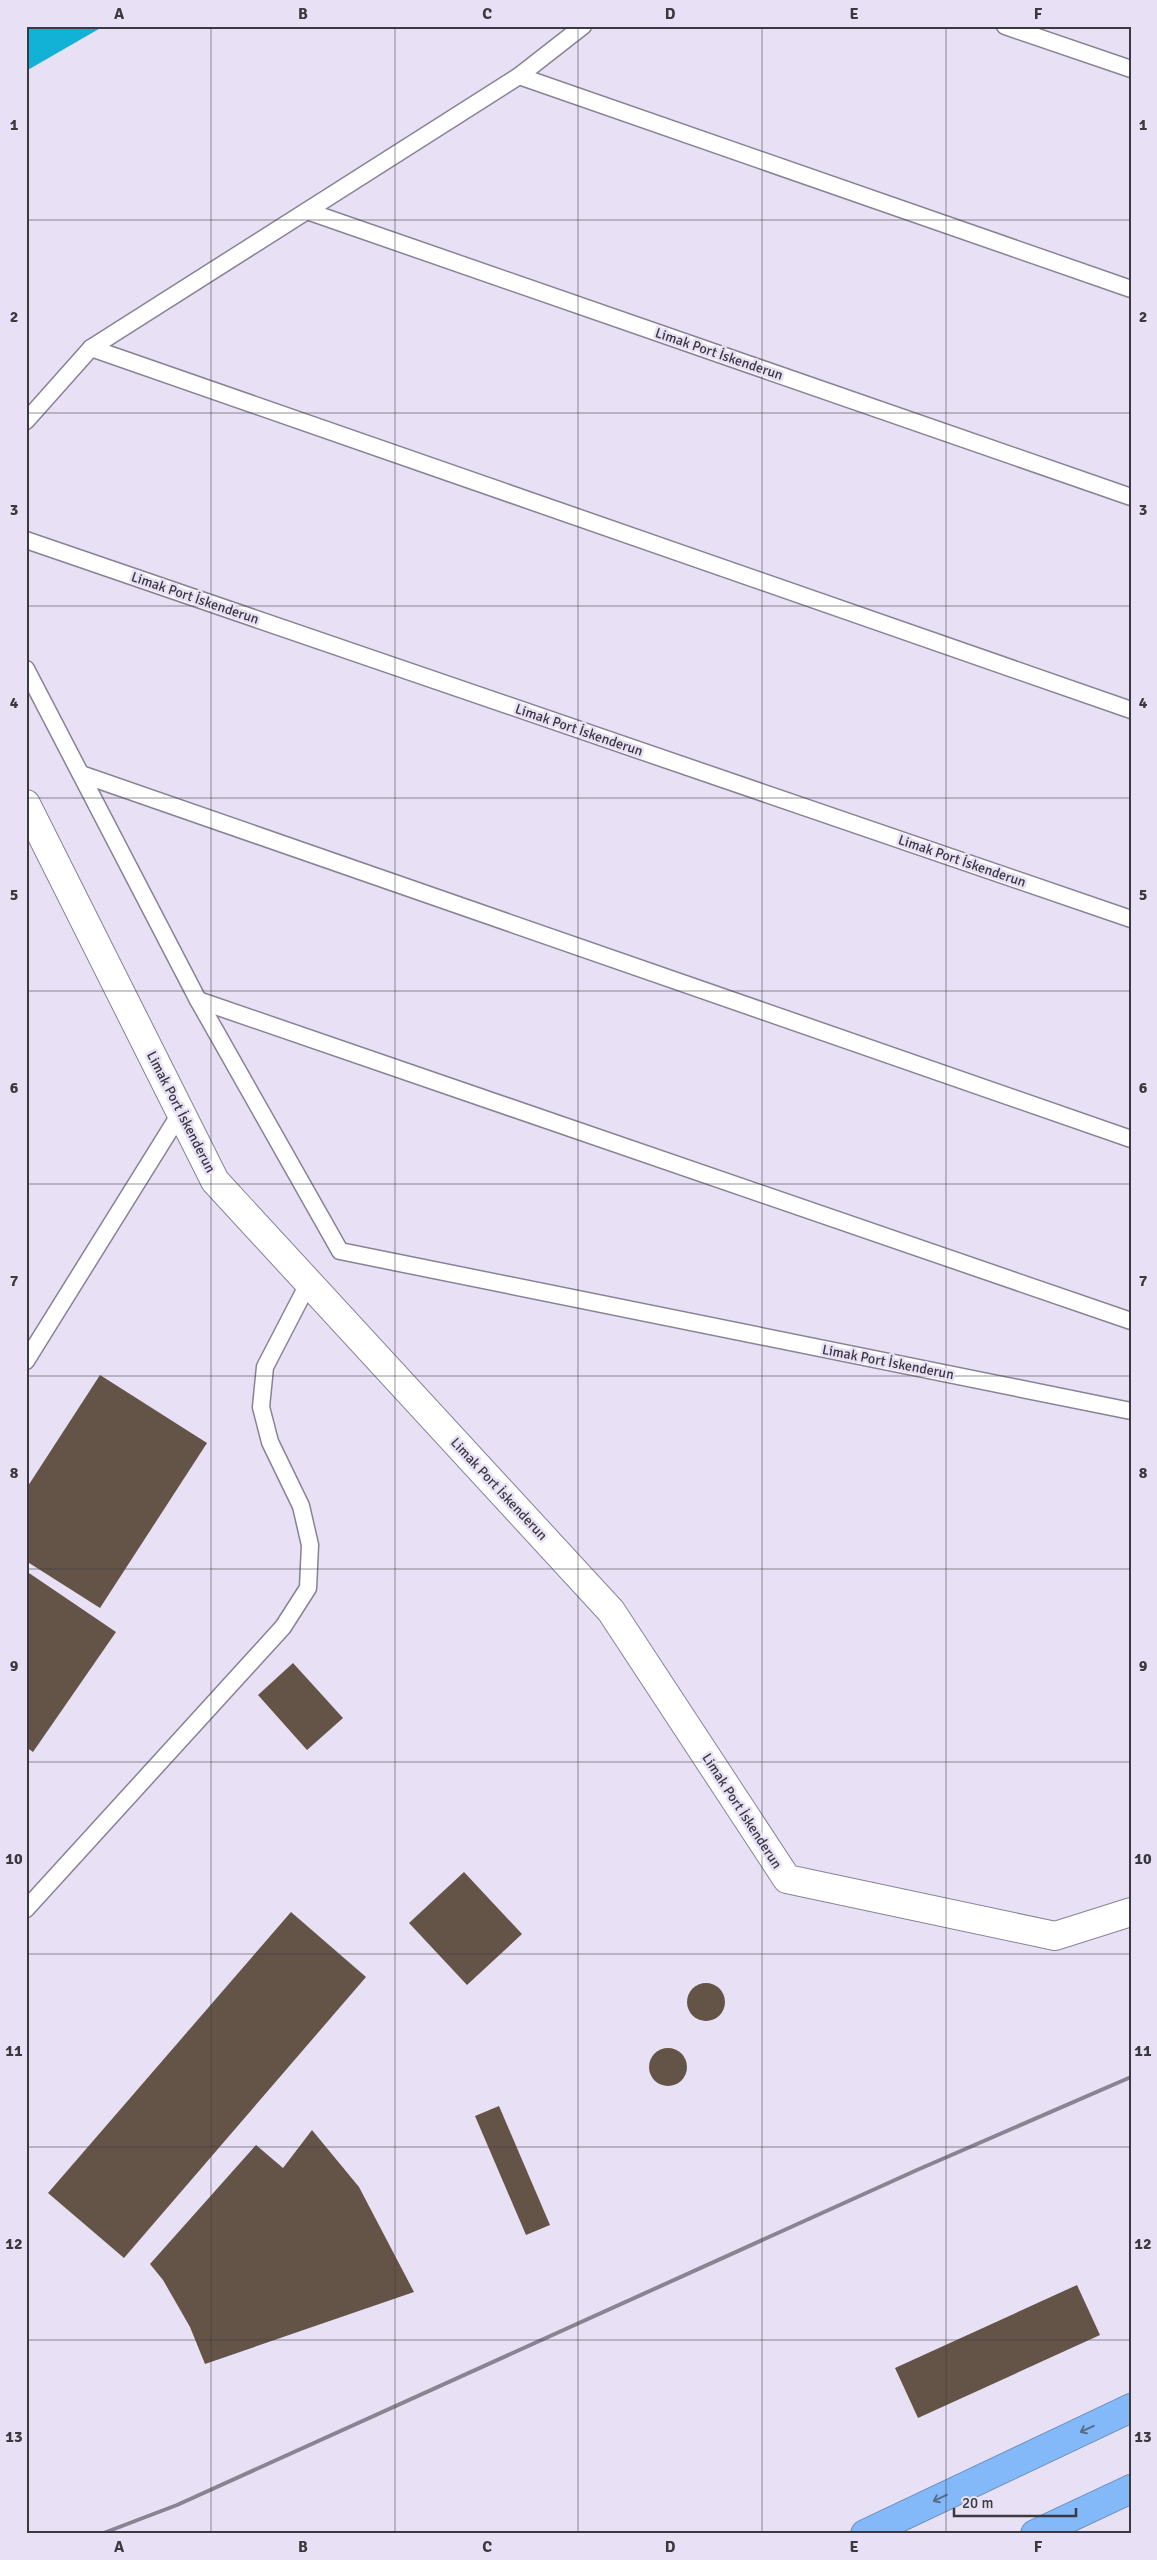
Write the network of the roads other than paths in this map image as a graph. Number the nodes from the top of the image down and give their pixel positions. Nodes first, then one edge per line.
1 (583, 26) edge
2 (1005, 26) edge
3 (1131, 70) edge
4 (519, 76) junction
5 (307, 211) junction
6 (1131, 289) edge
7 (91, 348) junction
8 (26, 422) edge
9 (1131, 497) edge
10 (26, 540) edge
11 (26, 668) edge
12 (1131, 710) edge
13 (81, 774) junction
14 (26, 804) edge
15 (1131, 919) edge
16 (198, 1000) junction
17 (181, 1112) junction
18 (1131, 1139) edge
19 (309, 1282) junction
20 (1131, 1321) edge
21 (26, 1360) edge
22 (1131, 1410) edge
23 (26, 1909) edge
24 (1131, 1912) edge
25 (1131, 2408) edge
26 (1131, 2489) edge
27 (865, 2534) edge
28 (1035, 2534) edge

1 - 4 lane
2 - 3 lane
4 - 5 lane
4 - 6 lane
5 - 7 lane
5 - 9 lane, Limak Port İskenderun
7 - 8 lane
7 - 12 lane
10 - 15 lane, Limak Port İskenderun
11 - 13 lane, Limak Port İskenderun
13 - 16 lane, Limak Port İskenderun
13 - 18 lane
14 - 17 street, Limak Port İskenderun
16 - 20 lane
16 - 22 lane, Limak Port İskenderun
17 - 19 street, Limak Port İskenderun
17 - 21 lane
19 - 23 lane
19 - 24 street, Limak Port İskenderun
25 -> 27 highway
26 - 28 highway

